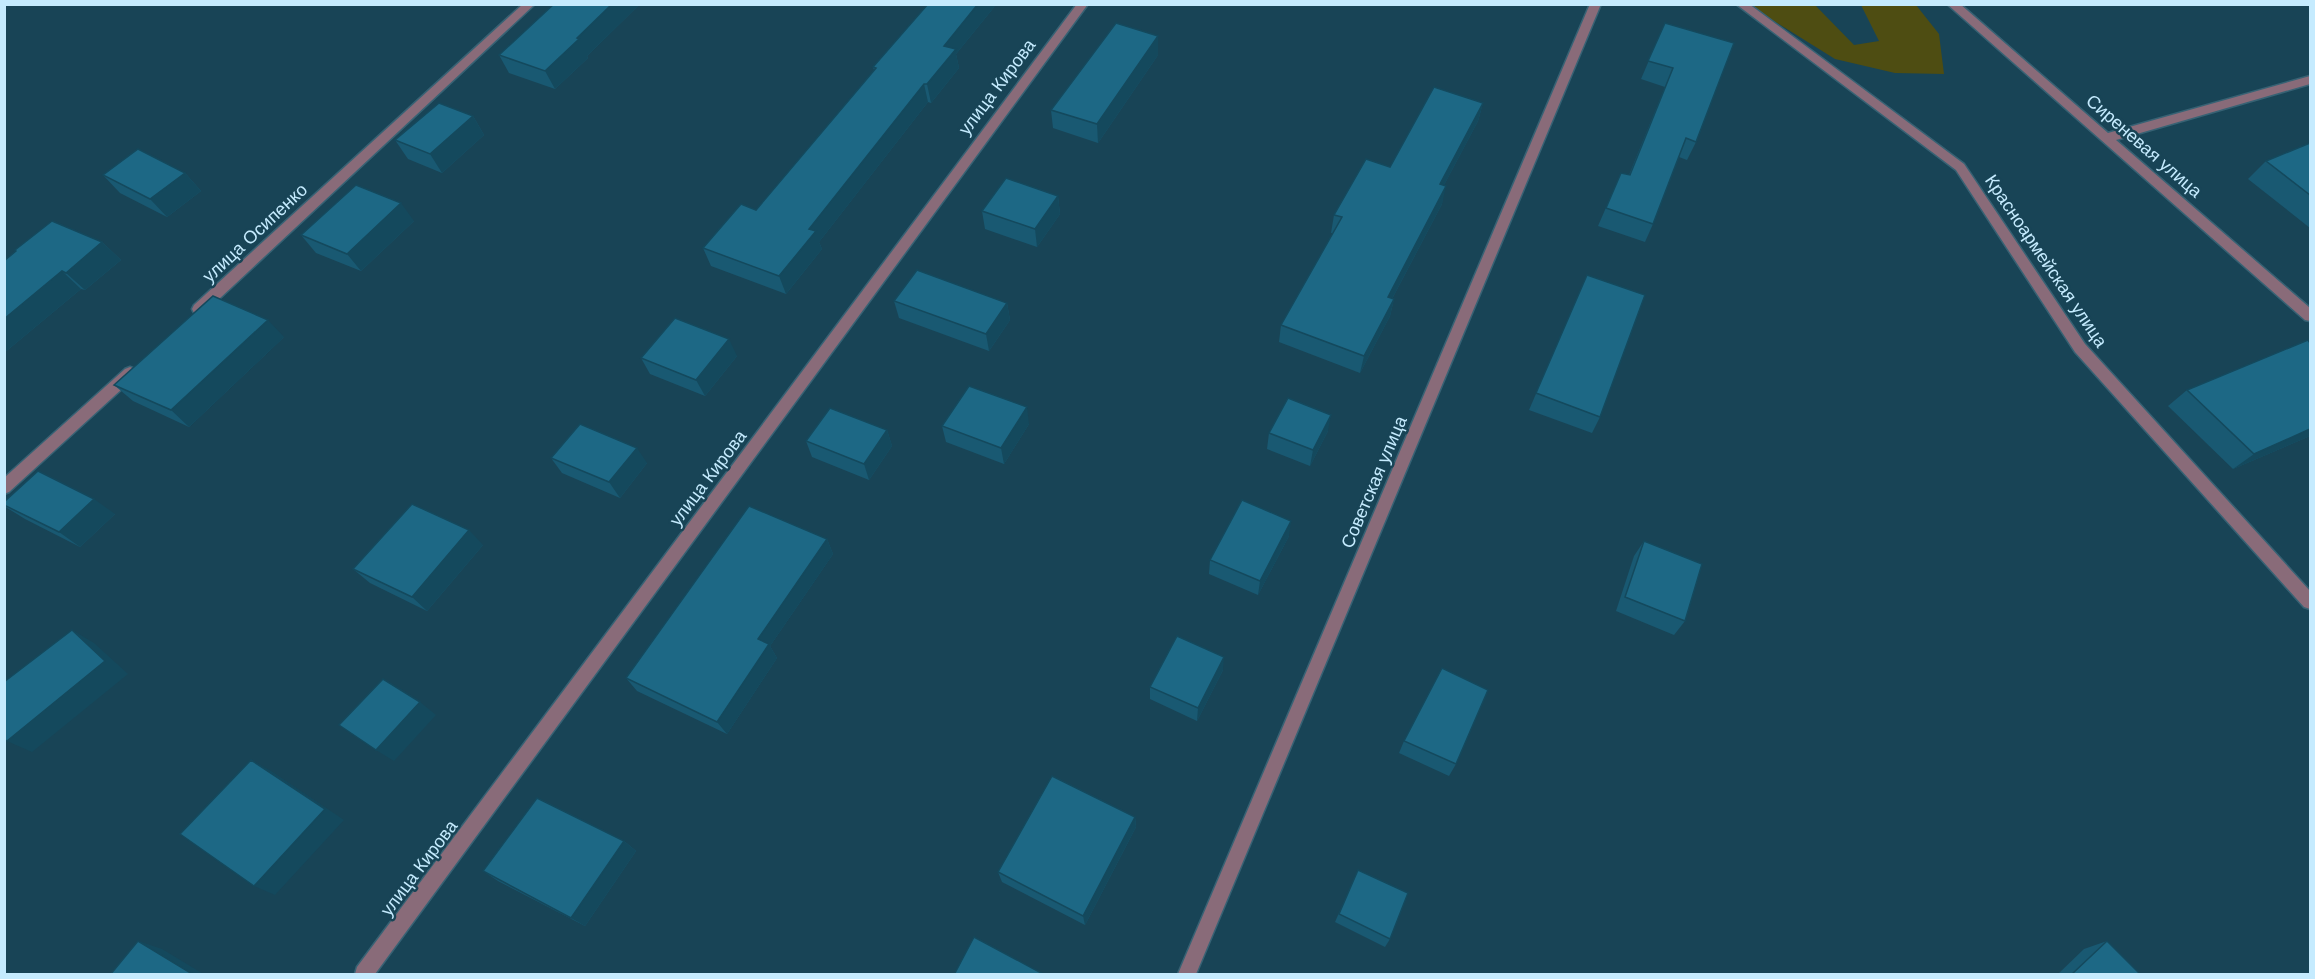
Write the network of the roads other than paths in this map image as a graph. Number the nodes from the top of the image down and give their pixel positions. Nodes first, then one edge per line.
1 (530, 4) edge
2 (1083, 4) edge
3 (1596, 4) edge
4 (1742, 4) edge
5 (1952, 4) edge
6 (2310, 80) edge
7 (2107, 138) junction
8 (2310, 316) edge
9 (188, 319) edge
10 (136, 368) edge
11 (4, 488) edge
12 (2310, 602) edge
13 (364, 975) edge
14 (1187, 975) edge

1 - 9 street, улица Осипенко
2 - 13 street, улица Кирова
3 - 14 street, Советская улица
4 - 12 street, Красноармейская улица
5 - 7 street, Сиреневая улица
6 - 7 street
7 - 8 street, Сиреневая улица
10 - 11 street

